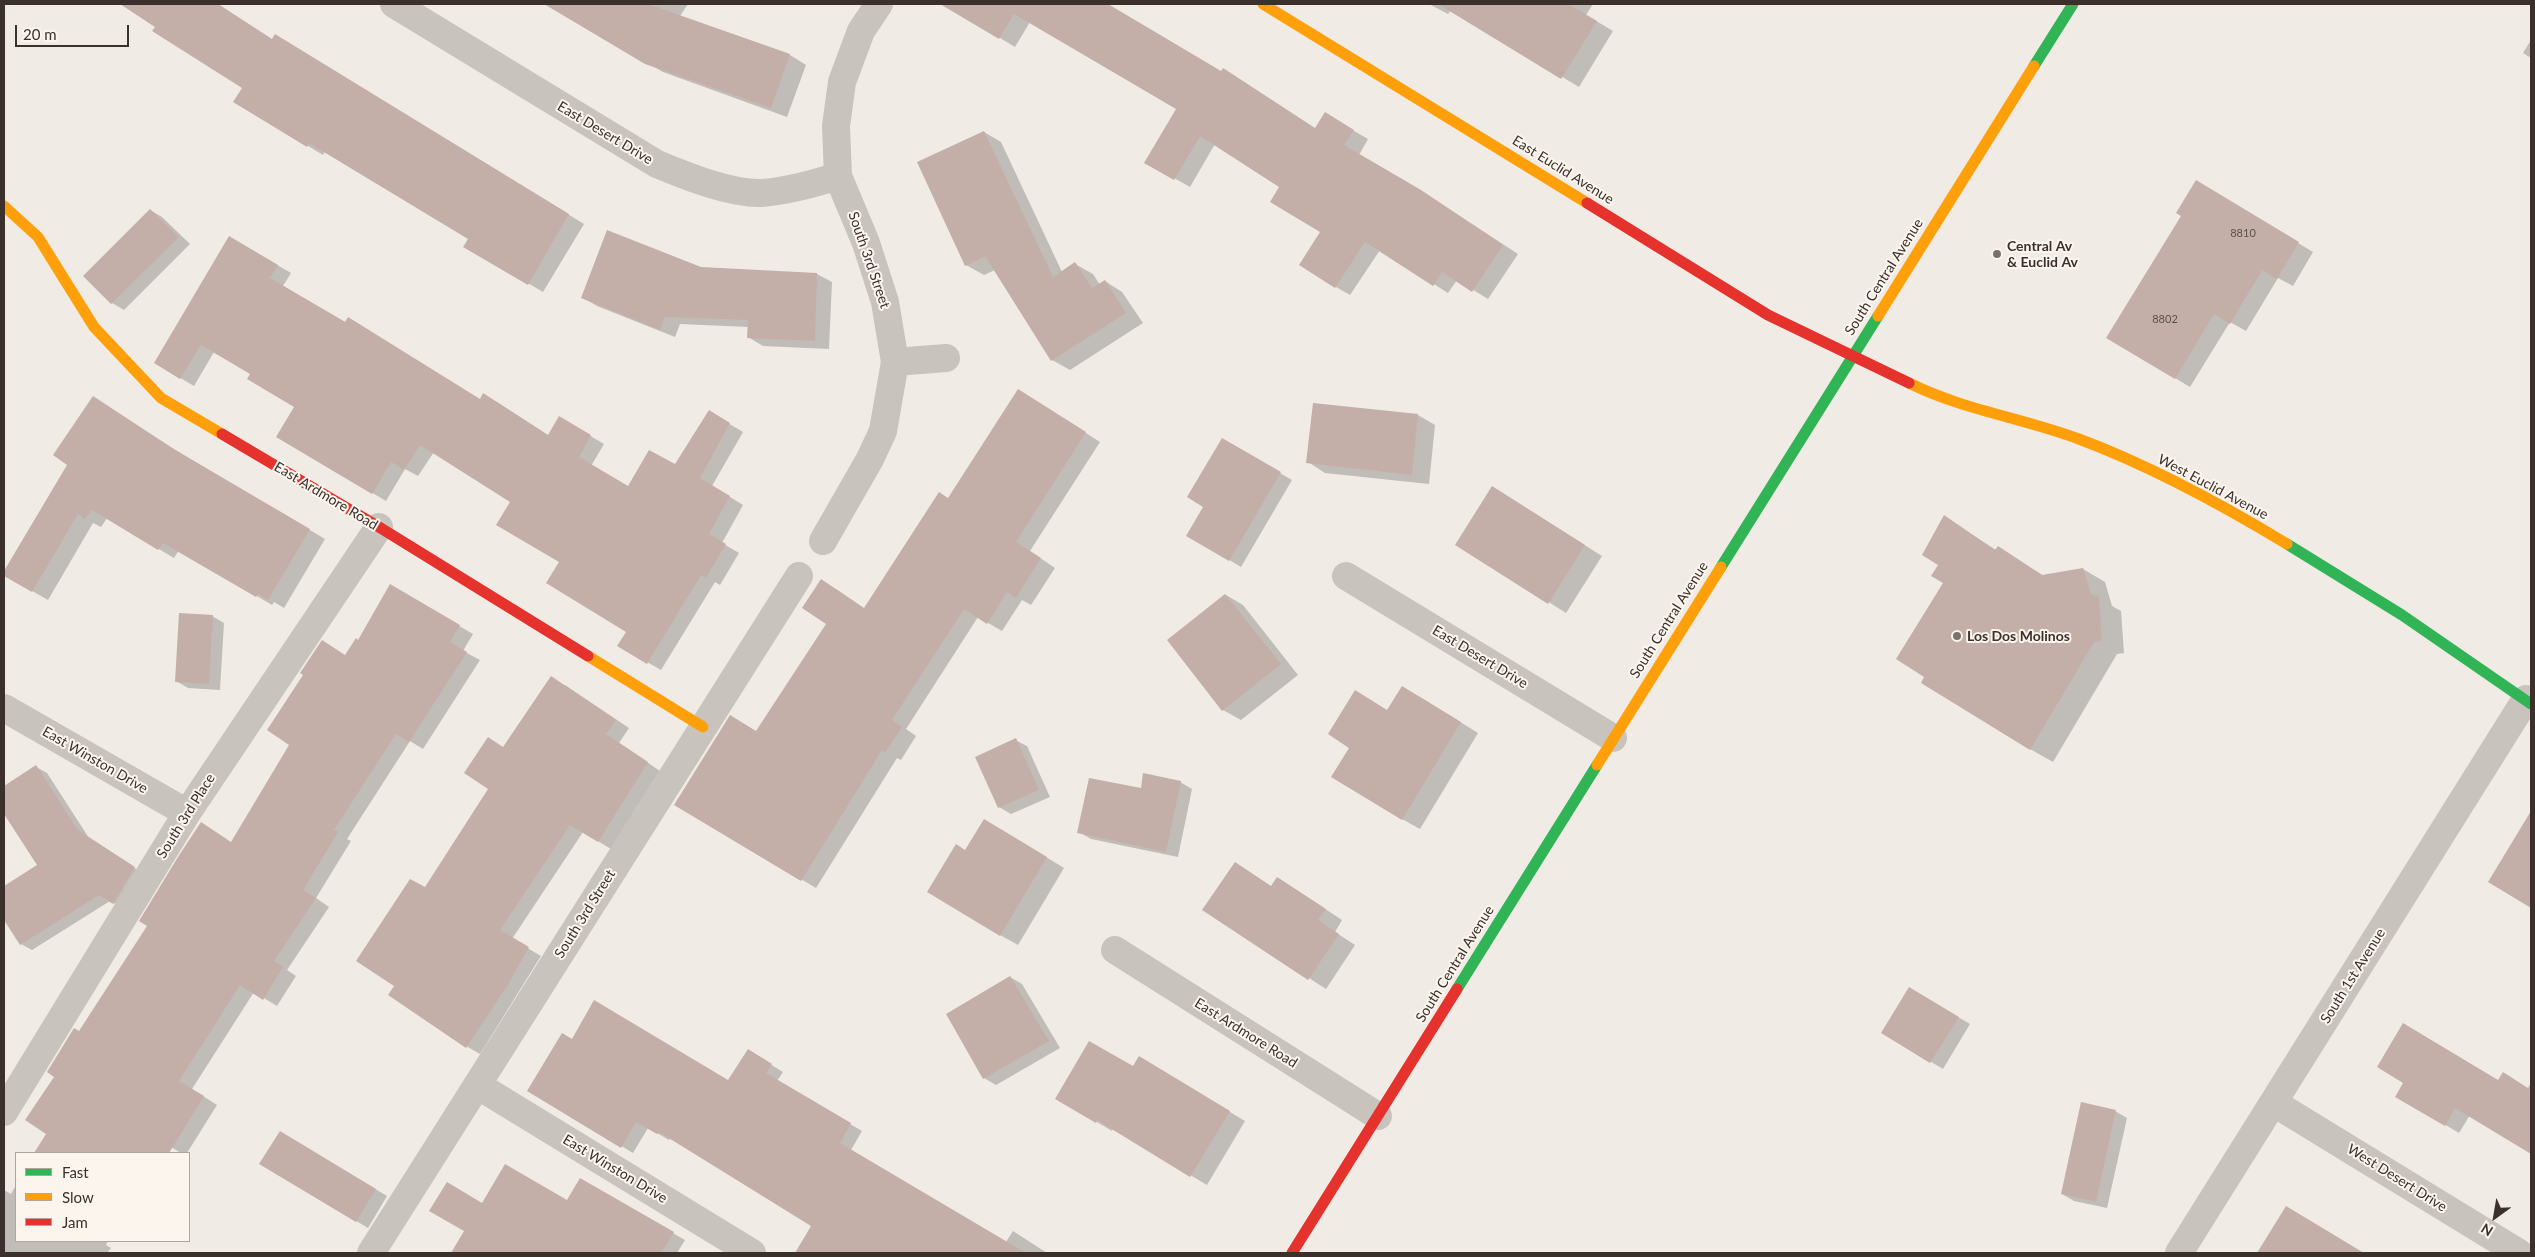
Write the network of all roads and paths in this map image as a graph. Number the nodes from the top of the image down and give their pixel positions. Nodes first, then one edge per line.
1 (394, 4) edge
2 (879, 4) edge
3 (1263, 4) edge
4 (2073, 4) edge
5 (838, 176) junction
6 (4, 206) edge
7 (1851, 356) junction
8 (946, 358) dead end
9 (895, 362) junction
10 (379, 527) junction
11 (823, 541) dead end
12 (799, 576) dead end
13 (1346, 576) dead end
14 (2529, 702) edge
15 (4, 708) edge
16 (703, 727) junction
17 (1613, 738) junction
18 (187, 813) junction
19 (1115, 950) dead end
20 (477, 1085) junction
21 (2274, 1102) junction
22 (4, 1112) edge
23 (1378, 1116) junction
24 (371, 1253) edge
25 (752, 1253) edge
26 (1292, 1253) edge
27 (2179, 1253) edge
28 (2519, 1253) edge

1 - 5 street, East Desert Drive
2 - 5 street, South 3rd Street
3 - 7 street, East Euclid Avenue
4 - 7 street, South Central Avenue
5 - 9 street, South 3rd Street
6 - 10 street, East Ardmore Road
7 - 14 street, West Euclid Avenue
7 - 17 street, South Central Avenue
8 - 9 street
9 - 11 street, South 3rd Street
10 - 16 street, East Ardmore Road
10 - 18 street, South 3rd Place
12 - 16 street, South 3rd Street
13 - 17 street, East Desert Drive
14 - 21 street, South 1st Avenue
15 - 18 street, East Winston Drive
16 - 20 street, South 3rd Street
17 - 23 street, South Central Avenue
18 - 22 street, South 3rd Place
19 - 23 street, East Ardmore Road
20 - 24 street, South 3rd Street
20 - 25 street, East Winston Drive
21 - 27 street, South 1st Avenue
21 - 28 street, West Desert Drive
23 - 26 street, South Central Avenue

